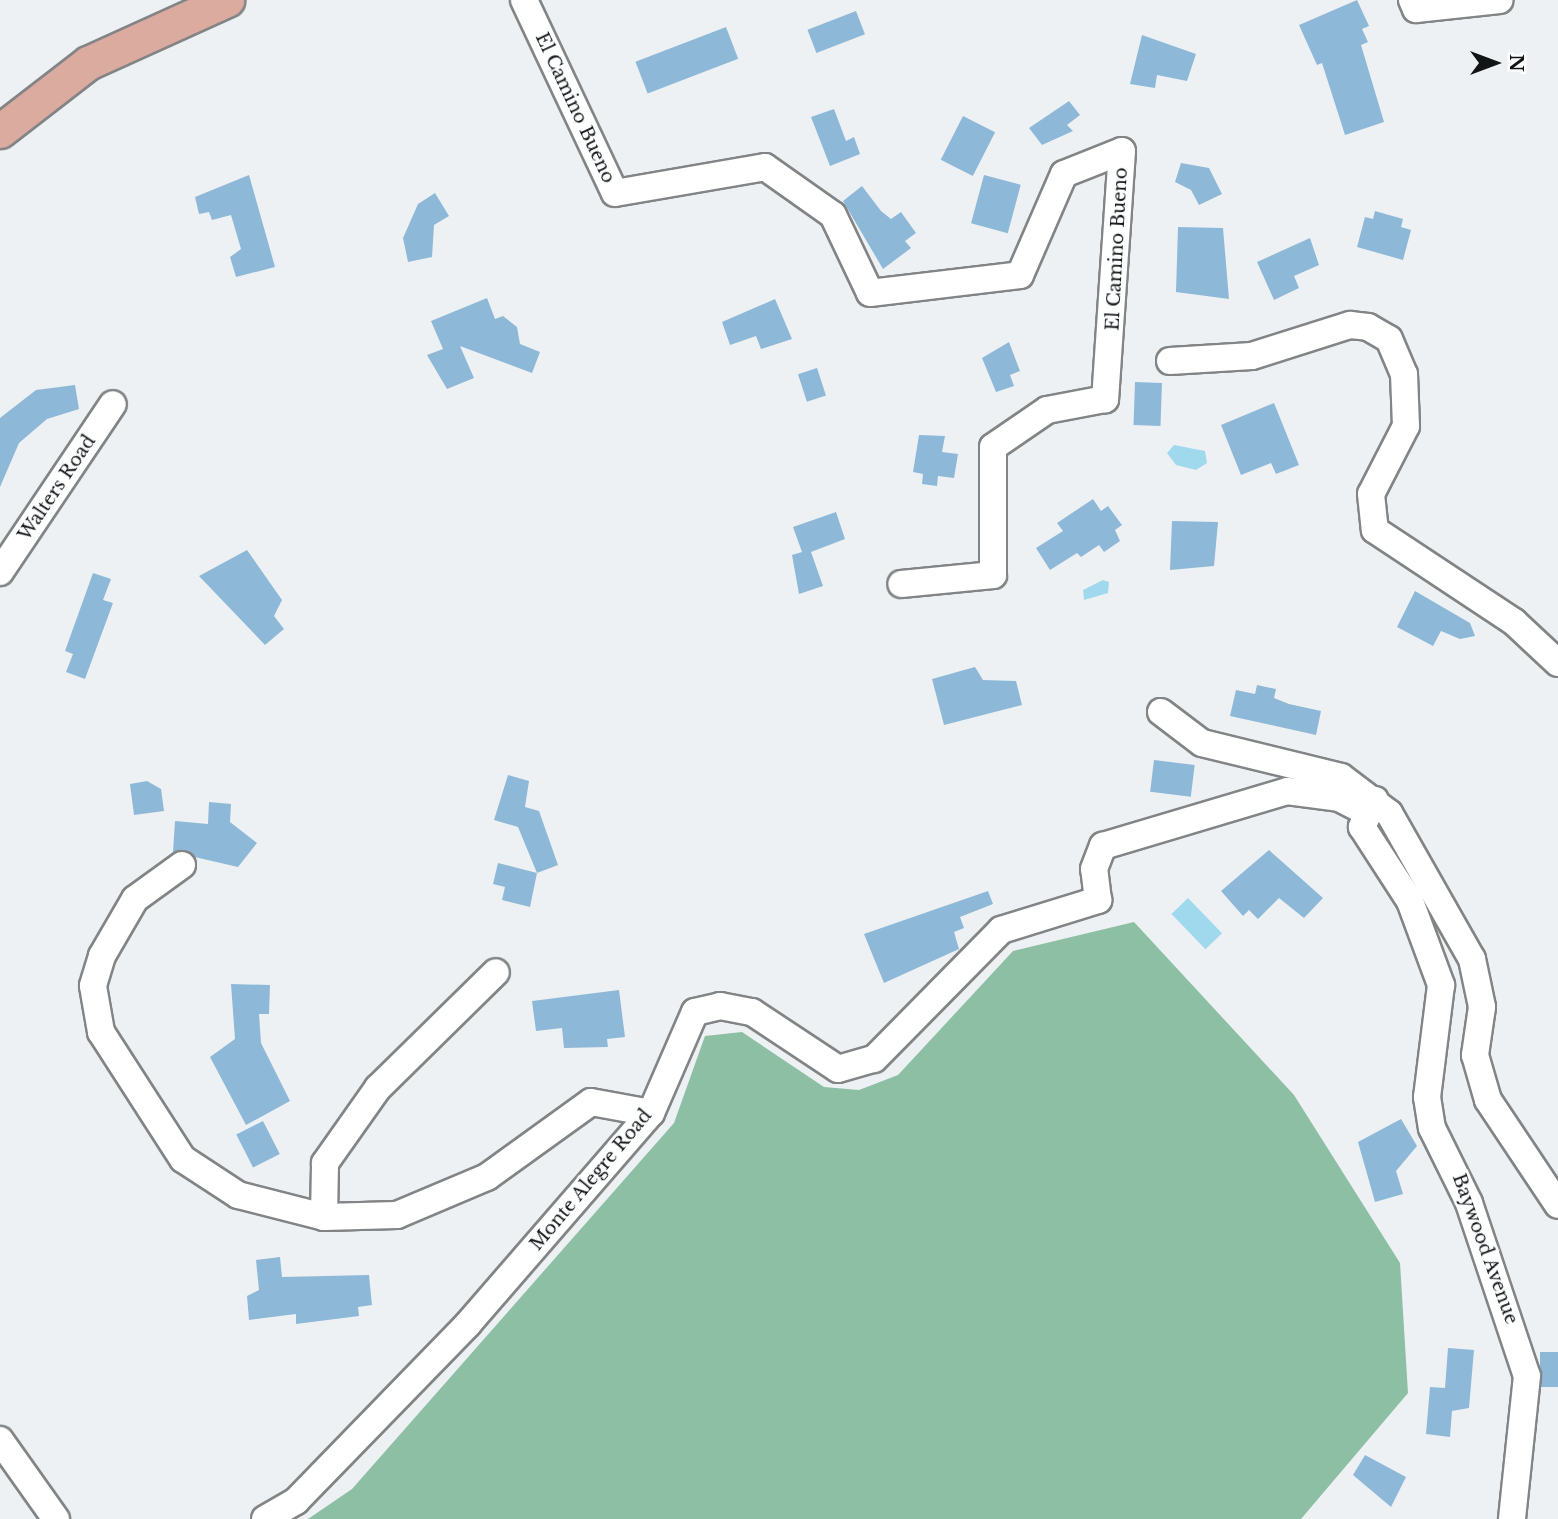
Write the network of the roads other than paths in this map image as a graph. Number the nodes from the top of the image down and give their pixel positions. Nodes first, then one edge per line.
1 (227, 0) edge
2 (524, 0) edge
3 (1412, 0) edge
4 (1500, 0) edge
5 (0, 131) edge
6 (1170, 361) dead end
7 (113, 404) dead end
8 (0, 572) edge
9 (901, 584) dead end
10 (1558, 663) edge
11 (1161, 712) dead end
12 (1370, 805) junction
13 (182, 864) dead end
14 (496, 972) dead end
15 (651, 1113) junction
16 (1558, 1205) edge
17 (324, 1217) junction
18 (0, 1440) edge
19 (56, 1519) edge
20 (265, 1519) edge
21 (1512, 1519) edge

1 - 5 main road
2 - 9 street, El Camino Bueno
3 - 4 street
6 - 10 street
7 - 8 street, Walters Road
11 - 12 street
12 - 15 street, Monte Alegre Road
12 - 16 street
12 - 21 street, Baywood Avenue
13 - 17 street
14 - 17 street
15 - 17 street
15 - 20 street, Monte Alegre Road
18 - 19 street

